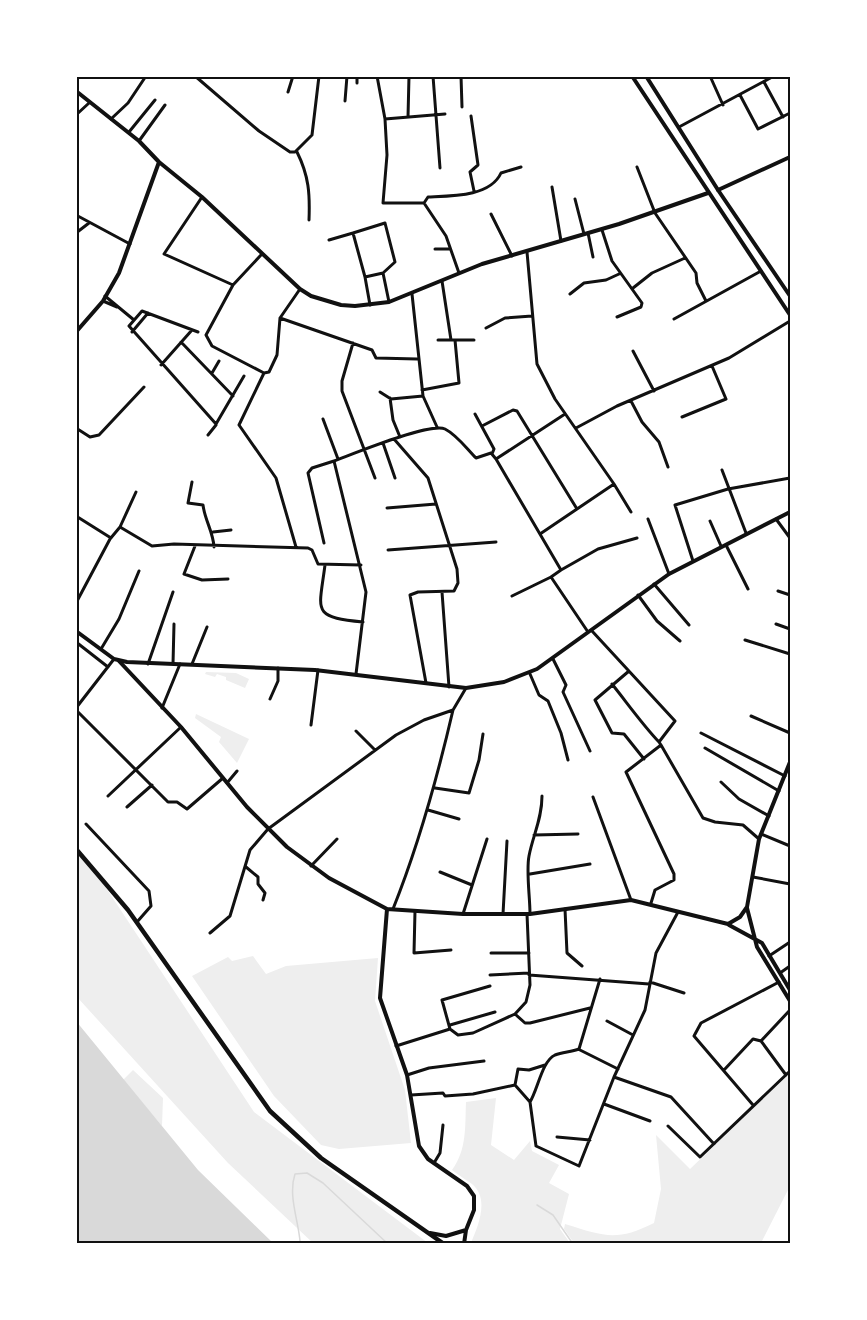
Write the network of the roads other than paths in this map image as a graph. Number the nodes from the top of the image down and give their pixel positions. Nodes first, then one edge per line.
1 (146, 76) edge
2 (195, 76) edge
3 (293, 76) edge
4 (320, 76) edge
5 (347, 76) edge
6 (357, 76) edge
7 (377, 76) edge
8 (409, 76) edge
9 (433, 76) edge
10 (461, 76) edge
11 (632, 76) edge
12 (646, 76) edge
13 (717, 76) edge
14 (774, 76) edge
15 (710, 78) edge
16 (764, 82) junction
17 (357, 83) dead end
18 (76, 91) edge
19 (288, 92) dead end
20 (740, 95) junction
21 (155, 100) dead end
22 (345, 100) dead end
23 (89, 102) junction
24 (165, 105) dead end
25 (723, 105) junction
26 (462, 107) dead end
27 (790, 113) edge
28 (434, 114) junction
29 (444, 114) dead end
30 (76, 115) edge
31 (471, 116) dead end
32 (408, 117) junction
33 (783, 117) junction
34 (385, 119) junction
35 (110, 120) junction
36 (679, 128) junction
37 (129, 132) junction
38 (139, 141) junction
39 (297, 152) junction
40 (790, 157) edge
41 (159, 162) junction
42 (521, 167) dead end
43 (637, 167) dead end
44 (440, 168) dead end
45 (552, 187) dead end
46 (718, 190) junction
47 (474, 191) junction
48 (708, 193) junction
49 (202, 196) junction
50 (575, 199) dead end
51 (424, 203) junction
52 (491, 213) dead end
53 (655, 213) junction
54 (77, 215) edge
55 (309, 220) dead end
56 (90, 223) junction
57 (602, 230) junction
58 (76, 233) edge
59 (353, 233) junction
60 (586, 234) junction
61 (329, 240) dead end
62 (561, 241) junction
63 (130, 244) junction
64 (435, 249) dead end
65 (450, 249) junction
66 (527, 252) junction
67 (261, 255) junction
68 (512, 256) junction
69 (593, 257) dead end
70 (685, 258) junction
71 (761, 271) junction
72 (383, 273) junction
73 (459, 273) junction
74 (619, 274) junction
75 (365, 277) junction
76 (442, 281) junction
77 (233, 285) junction
78 (633, 288) junction
79 (300, 289) junction
80 (412, 294) junction
81 (570, 294) dead end
82 (790, 296) edge
83 (104, 299) junction
84 (706, 301) junction
85 (389, 302) junction
86 (370, 305) junction
87 (148, 313) junction
88 (790, 315) edge
89 (533, 316) junction
90 (617, 317) dead end
91 (280, 318) junction
92 (674, 319) dead end
93 (134, 320) junction
94 (790, 321) edge
95 (486, 328) dead end
96 (192, 330) junction
97 (76, 332) edge
98 (132, 332) junction
99 (198, 332) dead end
100 (438, 340) dead end
101 (453, 340) junction
102 (474, 340) dead end
103 (181, 342) junction
104 (353, 343) junction
105 (633, 351) dead end
106 (417, 359) junction
107 (219, 360) dead end
108 (162, 365) junction
109 (712, 366) junction
110 (212, 373) junction
111 (266, 373) junction
112 (244, 376) dead end
113 (144, 387) dead end
114 (422, 390) junction
115 (380, 392) dead end
116 (654, 392) junction
117 (233, 396) junction
118 (423, 396) junction
119 (390, 398) junction
120 (631, 401) junction
121 (475, 414) dead end
122 (565, 414) junction
123 (682, 417) dead end
124 (323, 419) dead end
125 (216, 424) junction
126 (482, 426) junction
127 (437, 427) junction
128 (76, 428) edge
129 (576, 429) junction
130 (208, 435) dead end
131 (532, 436) junction
132 (400, 437) junction
133 (394, 439) junction
134 (383, 443) junction
135 (364, 450) junction
136 (492, 454) junction
137 (496, 459) junction
138 (336, 460) junction
139 (668, 467) dead end
140 (722, 470) dead end
141 (375, 478) dead end
142 (395, 478) dead end
143 (790, 478) edge
144 (192, 482) dead end
145 (614, 484) junction
146 (728, 489) junction
147 (136, 492) dead end
148 (437, 504) junction
149 (387, 508) dead end
150 (577, 508) junction
151 (631, 512) dead end
152 (790, 512) edge
153 (76, 516) edge
154 (648, 519) dead end
155 (776, 519) junction
156 (710, 521) dead end
157 (120, 527) junction
158 (231, 530) dead end
159 (213, 532) junction
160 (746, 533) junction
161 (540, 534) junction
162 (111, 538) junction
163 (637, 538) dead end
164 (790, 538) edge
165 (496, 542) dead end
166 (324, 543) dead end
167 (723, 545) junction
168 (195, 546) junction
169 (449, 546) junction
170 (214, 547) junction
171 (296, 547) junction
172 (388, 550) dead end
173 (693, 561) junction
174 (325, 565) junction
175 (361, 565) junction
176 (561, 570) junction
177 (139, 571) dead end
178 (669, 574) junction
179 (551, 577) junction
180 (228, 579) dead end
181 (654, 584) junction
182 (748, 589) dead end
183 (778, 591) dead end
184 (173, 592) dead end
185 (442, 592) junction
186 (638, 595) junction
187 (790, 595) edge
188 (512, 596) dead end
189 (76, 603) edge
190 (364, 622) junction
191 (174, 624) dead end
192 (776, 624) dead end
193 (689, 626) dead end
194 (207, 627) dead end
195 (790, 629) edge
196 (76, 630) edge
197 (591, 632) junction
198 (745, 640) dead end
199 (680, 641) dead end
200 (76, 642) edge
201 (100, 649) junction
202 (790, 654) edge
203 (114, 659) junction
204 (553, 659) junction
205 (119, 661) junction
206 (148, 664) junction
207 (173, 664) junction
208 (180, 664) junction
209 (192, 664) junction
210 (108, 667) junction
211 (278, 668) junction
212 (318, 670) junction
213 (629, 671) junction
214 (530, 674) junction
215 (357, 675) junction
216 (426, 683) junction
217 (612, 684) junction
218 (449, 687) junction
219 (466, 688) junction
220 (270, 699) dead end
221 (162, 708) junction
222 (76, 709) edge
223 (453, 711) junction
224 (751, 716) dead end
225 (311, 725) dead end
226 (181, 727) junction
227 (356, 731) dead end
228 (701, 733) dead end
229 (790, 733) edge
230 (483, 734) dead end
231 (660, 743) junction
232 (705, 748) dead end
233 (375, 750) junction
234 (590, 751) dead end
235 (644, 759) junction
236 (568, 760) dead end
237 (790, 762) edge
238 (136, 768) junction
239 (237, 771) dead end
240 (785, 776) junction
241 (223, 778) junction
242 (721, 782) dead end
243 (227, 783) junction
244 (152, 786) junction
245 (435, 788) junction
246 (779, 791) junction
247 (108, 796) dead end
248 (542, 796) dead end
249 (593, 797) dead end
250 (127, 807) dead end
251 (428, 810) junction
252 (769, 816) junction
253 (459, 819) dead end
254 (86, 824) dead end
255 (268, 829) junction
256 (578, 834) dead end
257 (761, 834) junction
258 (534, 835) junction
259 (338, 839) dead end
260 (759, 839) junction
261 (487, 840) dead end
262 (507, 841) dead end
263 (790, 846) edge
264 (79, 851) edge
265 (590, 864) dead end
266 (311, 866) junction
267 (246, 867) junction
268 (440, 872) dead end
269 (530, 874) junction
270 (751, 877) junction
271 (790, 884) edge
272 (472, 885) junction
273 (263, 900) dead end
274 (631, 900) junction
275 (651, 903) junction
276 (747, 907) junction
277 (387, 909) junction
278 (565, 909) junction
279 (393, 910) junction
280 (415, 911) junction
281 (678, 911) junction
282 (463, 914) junction
283 (503, 914) junction
284 (529, 914) junction
285 (137, 922) junction
286 (728, 924) junction
287 (210, 933) dead end
288 (756, 939) junction
289 (790, 942) edge
290 (451, 950) dead end
291 (491, 953) dead end
292 (529, 953) junction
293 (769, 956) junction
294 (582, 966) dead end
295 (790, 966) edge
296 (780, 973) junction
297 (529, 974) junction
298 (490, 975) dead end
299 (600, 979) junction
300 (778, 982) junction
301 (650, 983) junction
302 (490, 986) dead end
303 (790, 990) edge
304 (684, 993) dead end
305 (790, 1001) edge
306 (590, 1008) junction
307 (790, 1011) edge
308 (495, 1012) dead end
309 (515, 1014) junction
310 (607, 1021) dead end
311 (450, 1027) junction
312 (633, 1035) junction
313 (760, 1041) junction
314 (396, 1046) junction
315 (579, 1049) junction
316 (484, 1061) dead end
317 (545, 1065) junction
318 (618, 1069) junction
319 (723, 1070) junction
320 (790, 1071) edge
321 (407, 1075) junction
322 (786, 1075) junction
323 (614, 1077) junction
324 (515, 1085) junction
325 (411, 1095) junction
326 (530, 1102) junction
327 (604, 1104) junction
328 (753, 1105) junction
329 (650, 1121) dead end
330 (443, 1125) dead end
331 (668, 1126) dead end
332 (557, 1137) dead end
333 (590, 1140) junction
334 (714, 1144) junction
335 (434, 1163) junction
336 (466, 1230) junction
337 (430, 1233) junction
338 (444, 1244) edge
339 (464, 1244) edge

1 - 35 street
2 - 39 street
3 - 19 street
4 - 39 street
5 - 22 street
6 - 17 street
7 - 34 street
8 - 32 street
9 - 28 street
10 - 26 street
11 - 48 street
12 - 36 street
13 - 15 street
14 - 16 street
15 - 25 street
16 - 20 street
16 - 33 street
18 - 23 street
20 - 25 street
20 - 33 street
21 - 37 street
23 - 30 street
23 - 35 street
24 - 38 street
25 - 36 street
27 - 33 street
28 - 29 street
28 - 32 street
28 - 44 street
31 - 47 street
32 - 34 street
34 - 51 street
35 - 37 street
36 - 46 street
37 - 38 street
38 - 41 street
39 - 55 street
40 - 46 street
41 - 49 street
41 - 63 street
42 - 47 street
43 - 53 street
45 - 62 street
46 - 82 street
47 - 51 street
48 - 53 street
48 - 71 street
49 - 67 street
49 - 77 street
50 - 60 street
51 - 65 street
52 - 68 street
53 - 57 street
53 - 70 street
54 - 56 street
56 - 58 street
56 - 63 street
57 - 60 street
57 - 74 street
59 - 61 street
59 - 72 street
59 - 75 street
60 - 62 street
60 - 69 street
62 - 66 street
63 - 83 street
64 - 65 street
65 - 73 street
66 - 68 street
66 - 89 street
67 - 77 street
67 - 79 street
68 - 73 street
70 - 78 street
70 - 84 street
71 - 84 street
71 - 88 street
72 - 75 street
72 - 85 street
73 - 76 street
74 - 78 street
74 - 81 street
75 - 86 street
76 - 80 street
76 - 101 street
77 - 111 street
78 - 90 street
79 - 86 street
79 - 91 street
80 - 85 street
80 - 106 street
83 - 93 street
83 - 97 street
84 - 92 street
85 - 86 street
87 - 93 street
87 - 96 street
87 - 98 street
89 - 95 street
89 - 122 street
91 - 104 street
91 - 111 street
93 - 98 street
94 - 109 street
96 - 99 street
96 - 103 street
98 - 108 street
100 - 101 street
101 - 102 street
101 - 114 street
103 - 108 street
103 - 110 street
104 - 106 street
104 - 135 street
105 - 116 street
106 - 114 street
107 - 110 street
108 - 125 street
109 - 116 street
109 - 123 street
110 - 117 street
111 - 171 street
112 - 117 street
113 - 128 street
114 - 118 street
115 - 119 street
116 - 120 street
117 - 125 street
118 - 119 street
118 - 127 street
119 - 132 street
120 - 129 street
120 - 139 street
121 - 126 street
122 - 129 street
122 - 131 street
124 - 138 street
125 - 130 street
126 - 131 street
126 - 136 street
127 - 132 street
127 - 136 street
129 - 145 street
131 - 137 street
131 - 150 street
132 - 133 street
133 - 134 street
133 - 148 street
134 - 135 street
134 - 142 street
135 - 138 street
135 - 141 street
136 - 137 street
137 - 161 street
138 - 166 street
138 - 175 street
140 - 146 street
143 - 146 street
144 - 159 street
145 - 150 street
145 - 151 street
146 - 160 street
146 - 173 street
147 - 157 street
148 - 149 street
148 - 169 street
150 - 161 street
152 - 155 street
153 - 162 street
154 - 178 street
155 - 160 street
155 - 164 street
156 - 167 street
157 - 162 street
157 - 168 street
158 - 159 street
159 - 170 street
160 - 167 street
161 - 176 street
162 - 189 street
163 - 176 street
165 - 169 street
167 - 173 street
167 - 182 street
168 - 170 street
168 - 180 street
169 - 172 street
169 - 185 street
170 - 171 street
171 - 174 street
173 - 178 street
174 - 175 street
174 - 190 street
175 - 190 street
176 - 179 street
177 - 201 street
178 - 181 street
179 - 188 street
179 - 197 street
181 - 186 street
181 - 193 street
183 - 187 street
184 - 206 street
185 - 216 street
185 - 218 street
186 - 197 street
186 - 199 street
190 - 215 street
191 - 207 street
192 - 195 street
194 - 209 street
196 - 201 street
197 - 204 street
197 - 213 street
198 - 202 street
200 - 210 street
201 - 203 street
203 - 205 street
203 - 210 street
204 - 214 street
204 - 234 street
205 - 206 street
205 - 221 street
206 - 207 street
207 - 208 street
208 - 209 street
208 - 221 street
209 - 211 street
210 - 222 street
211 - 212 street
211 - 220 street
212 - 215 street
212 - 225 street
213 - 217 street
213 - 231 street
214 - 219 street
214 - 236 street
215 - 216 street
216 - 218 street
217 - 231 street
217 - 235 street
218 - 219 street
219 - 223 street
221 - 226 street
222 - 238 street
223 - 233 street
223 - 245 street
224 - 229 street
226 - 238 street
226 - 241 street
227 - 233 street
228 - 240 street
230 - 245 street
231 - 235 street
231 - 260 street
232 - 246 street
233 - 255 street
235 - 275 street
237 - 240 street
238 - 244 street
238 - 247 street
239 - 243 street
240 - 246 street
241 - 243 street
241 - 244 street
242 - 252 street
243 - 255 street
244 - 250 street
245 - 251 street
246 - 252 street
248 - 258 street
249 - 274 street
251 - 253 street
251 - 279 street
252 - 257 street
254 - 285 street
255 - 266 street
255 - 267 street
256 - 258 street
257 - 260 street
257 - 263 street
258 - 269 street
259 - 266 street
260 - 270 street
261 - 272 street
262 - 283 street
264 - 285 main road
265 - 269 street
266 - 277 street
267 - 273 street
267 - 287 street
268 - 272 street
269 - 284 street
270 - 271 street
270 - 276 street
272 - 282 street
274 - 275 street
274 - 278 street
275 - 281 street
276 - 286 street
276 - 288 street
277 - 279 street
277 - 314 street
278 - 284 street
278 - 294 street
279 - 280 street
280 - 282 street
280 - 290 street
281 - 286 street
281 - 301 street
282 - 283 street
283 - 284 street
284 - 292 street
285 - 337 main road
286 - 288 street
288 - 293 street
288 - 300 street
289 - 293 street
291 - 292 street
292 - 297 street
293 - 296 street
295 - 296 street
296 - 303 street
297 - 298 street
297 - 299 street
297 - 309 street
299 - 301 street
299 - 306 street
300 - 305 street
300 - 319 street
301 - 304 street
301 - 312 street
302 - 311 street
306 - 309 street
306 - 315 street
307 - 313 street
308 - 311 street
309 - 311 street
310 - 312 street
311 - 314 street
312 - 318 street
313 - 319 street
313 - 322 street
314 - 321 street
315 - 317 street
315 - 318 street
316 - 321 street
317 - 324 street
317 - 326 street
318 - 323 street
319 - 328 street
320 - 322 street
321 - 325 street
322 - 328 street
323 - 327 street
323 - 334 street
324 - 325 street
324 - 326 street
325 - 335 street
326 - 333 street
327 - 329 street
327 - 333 street
328 - 334 street
330 - 335 street
331 - 334 street
332 - 333 street
335 - 336 street
336 - 337 street
336 - 339 street
337 - 338 main road

